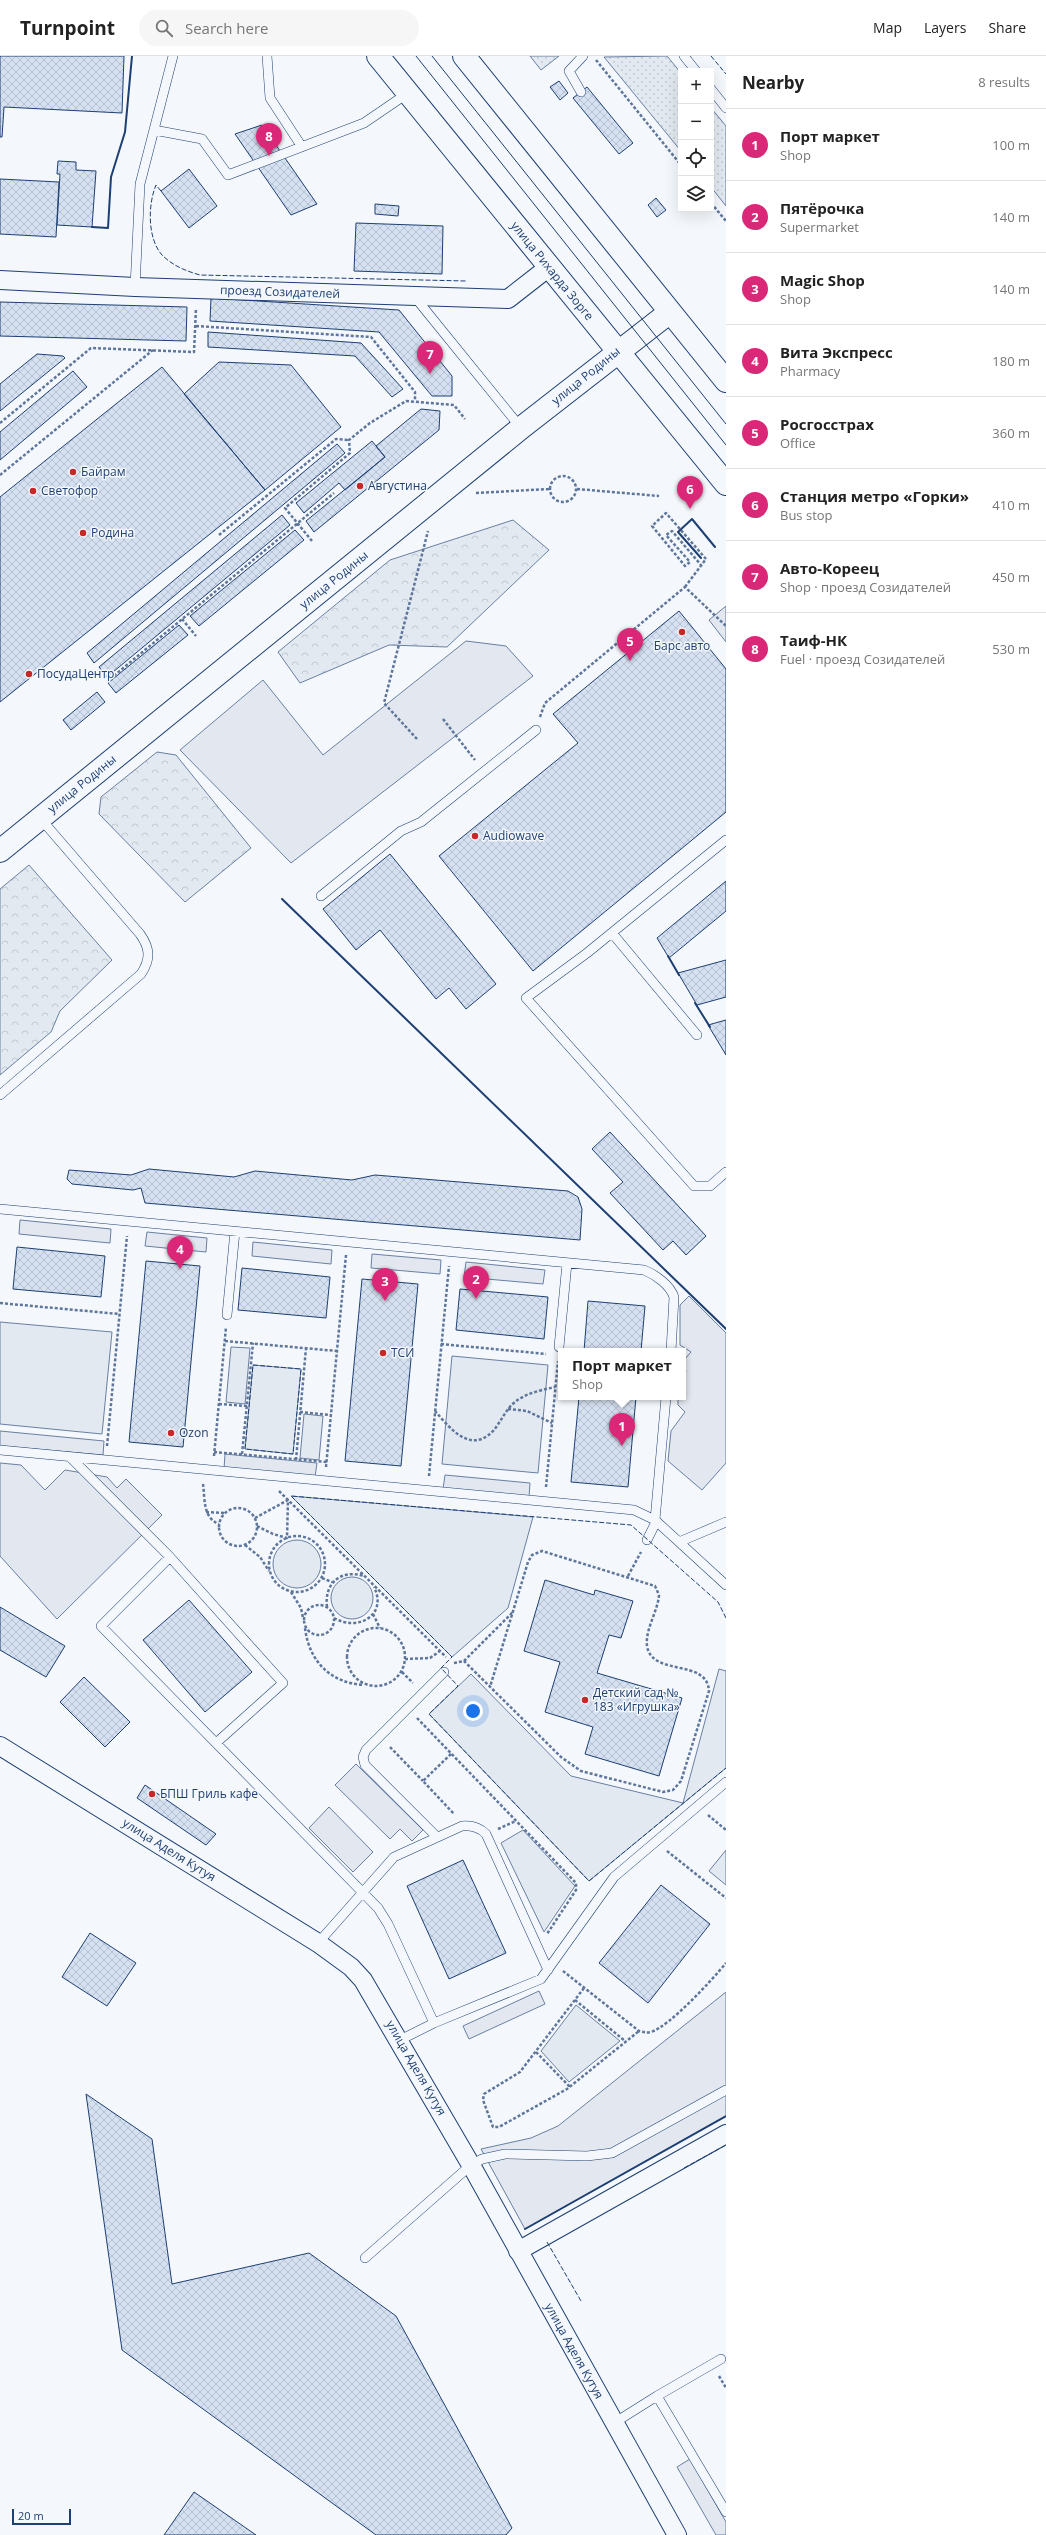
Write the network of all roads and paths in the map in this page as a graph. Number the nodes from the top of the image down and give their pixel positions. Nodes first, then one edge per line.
1 (173, 56) edge
2 (267, 56) edge
3 (378, 56) edge
4 (464, 56) edge
5 (583, 56) edge
6 (593, 56) edge
7 (684, 56) edge
8 (694, 68) edge
9 (408, 92) junction
10 (581, 92) dead end
11 (714, 93) edge
12 (726, 108) edge
13 (154, 130) junction
14 (302, 147) junction
15 (678, 162) edge
16 (714, 207) edge
17 (726, 222) edge
18 (549, 267) junction
19 (0, 280) edge
20 (135, 287) junction
21 (197, 289) junction
22 (414, 296) junction
23 (670, 312) junction
24 (196, 326) junction
25 (153, 350) junction
26 (617, 351) junction
27 (726, 381) edge
28 (415, 402) junction
29 (465, 419) dead end
30 (0, 423) edge
31 (521, 428) junction
32 (349, 440) junction
33 (0, 475) edge
34 (726, 484) edge
35 (549, 489) junction
36 (577, 489) junction
37 (334, 493) dead end
38 (474, 493) dead end
39 (659, 496) dead end
40 (298, 523) junction
41 (428, 531) dead end
42 (219, 535) dead end
43 (312, 541) dead end
44 (701, 565) junction
45 (685, 587) junction
46 (182, 619) junction
47 (726, 626) edge
48 (196, 636) dead end
49 (110, 679) dead end
50 (443, 719) dead end
51 (536, 730) joint
52 (417, 739) dead end
53 (483, 772) junction
54 (40, 818) junction
55 (726, 840) edge
56 (0, 851) edge
57 (321, 896) dead end
58 (612, 933) junction
59 (697, 1035) dead end
60 (0, 1095) edge
61 (726, 1172) edge
62 (0, 1209) edge
63 (128, 1221) junction
64 (235, 1231) junction
65 (347, 1242) junction
66 (450, 1252) junction
67 (567, 1263) junction
68 (0, 1303) edge
69 (119, 1314) junction
70 (227, 1315) joint
71 (225, 1341) junction
72 (253, 1343) junction
73 (441, 1344) junction
74 (306, 1348) junction
75 (559, 1348) edge
76 (671, 1348) edge
77 (337, 1351) junction
78 (558, 1351) edge
79 (558, 1360) edge
80 (555, 1387) junction
81 (666, 1400) edge
82 (219, 1404) junction
83 (247, 1406) junction
84 (507, 1409) junction
85 (435, 1411) junction
86 (300, 1412) junction
87 (331, 1414) junction
88 (552, 1423) junction
89 (0, 1450) edge
90 (214, 1452) junction
91 (242, 1454) junction
92 (70, 1457) junction
93 (105, 1460) junction
94 (296, 1460) junction
95 (326, 1462) junction
96 (201, 1469) junction
97 (213, 1470) junction
98 (263, 1475) junction
99 (325, 1481) junction
100 (428, 1491) junction
101 (288, 1500) junction
102 (544, 1502) junction
103 (206, 1512) junction
104 (225, 1513) junction
105 (255, 1518) junction
106 (656, 1521) junction
107 (726, 1522) edge
108 (219, 1524) junction
109 (258, 1526) junction
110 (287, 1538) junction
111 (647, 1540) joint
112 (679, 1542) junction
113 (245, 1545) junction
114 (170, 1558) junction
115 (270, 1573) junction
116 (628, 1576) junction
117 (322, 1578) junction
118 (366, 1578) junction
119 (332, 1582) junction
120 (373, 1584) junction
121 (726, 1585) edge
122 (291, 1592) junction
123 (327, 1607) junction
124 (512, 1613) junction
125 (373, 1614) junction
126 (334, 1618) junction
127 (303, 1620) junction
128 (306, 1628) junction
129 (380, 1628) junction
130 (440, 1651) junction
131 (405, 1659) junction
132 (445, 1661) dead end
133 (464, 1661) junction
134 (444, 1672) joint
135 (366, 1685) junction
136 (490, 1687) junction
137 (407, 1708) junction
138 (380, 1736) junction
139 (216, 1743) junction
140 (0, 1746) edge
141 (451, 1754) junction
142 (423, 1781) junction
143 (726, 1782) edge
144 (697, 1806) junction
145 (516, 1820) junction
146 (465, 1825) junction
147 (726, 1830) edge
148 (486, 1834) junction
149 (437, 1837) junction
150 (656, 1841) junction
151 (362, 1893) junction
152 (726, 1898) edge
153 (318, 1943) junction
154 (538, 1948) junction
155 (726, 1963) edge
156 (551, 1966) junction
157 (584, 1988) junction
158 (575, 2000) junction
159 (434, 2023) junction
160 (639, 2031) junction
161 (400, 2040) junction
162 (625, 2042) junction
163 (536, 2052) junction
164 (570, 2087) junction
165 (726, 2090) edge
166 (726, 2134) edge
167 (471, 2165) junction
168 (518, 2251) junction
169 (365, 2258) dead end
170 (721, 2359) dead end
171 (658, 2396) junction
172 (614, 2423) junction
173 (726, 2512) edge
174 (676, 2535) edge

1 - 13 lane
2 - 14 lane
3 - 9 main road, улица Рихарда Зорге
4 - 23 main road
5 - 10 lane
6 - 15 path
7 - 8 lane
9 - 14 lane
9 - 18 main road, улица Рихарда Зорге
11 - 12 lane
13 - 14 lane
13 - 20 lane
16 - 17 path
18 - 22 street, проезд Созидателей
18 - 26 main road, улица Рихарда Зорге
19 - 20 street, проезд Созидателей
20 - 21 street, проезд Созидателей
21 - 22 street, проезд Созидателей
21 - 24 path
22 - 31 lane
23 - 26 main road, улица Родины
23 - 27 main road
24 - 25 path
24 - 28 path
25 - 30 path
25 - 33 path
26 - 31 main road, улица Родины
26 - 34 main road, улица Рихарда Зорге
28 - 29 path
28 - 32 path
31 - 54 main road, улица Родины
32 - 40 path
32 - 42 path
35 - 36 path
35 - 36 path
35 - 38 path
36 - 39 path
37 - 40 path
40 - 43 path
40 - 46 path
41 - 52 path
44 - 44 path
44 - 45 path
45 - 47 path
45 - 51 path
46 - 48 path
46 - 49 path
50 - 53 path
51 - 53 lane
53 - 57 lane
54 - 56 main road, улица Родины
54 - 60 lane
55 - 58 lane
58 - 59 lane
58 - 61 lane
62 - 63 lane
63 - 64 lane
63 - 69 path
64 - 65 lane
64 - 70 lane
65 - 66 lane
65 - 77 path
66 - 67 lane
66 - 73 path
67 - 75 lane
67 - 76 lane
68 - 69 path
69 - 93 path
70 - 71 path
71 - 72 path
71 - 82 path
72 - 74 path
72 - 83 path
73 - 78 path
73 - 85 path
74 - 77 path
74 - 86 path
77 - 87 path
79 - 80 path
80 - 84 path
80 - 88 path
81 - 106 lane
82 - 83 path
82 - 90 path
83 - 91 path
84 - 85 path
84 - 88 path
85 - 100 path
86 - 87 path
86 - 94 path
87 - 95 path
88 - 102 path
89 - 92 lane
90 - 91 path
90 - 97 path
91 - 94 path
92 - 93 lane
92 - 114 lane
93 - 96 lane
94 - 95 path
95 - 99 path
96 - 97 lane
96 - 103 path
97 - 98 lane
98 - 99 lane
98 - 101 path
99 - 100 lane
100 - 102 lane
101 - 105 path
101 - 110 path
101 - 118 path
102 - 106 lane
103 - 104 path
103 - 108 path
104 - 105 path
104 - 108 path
105 - 109 path
106 - 111 lane
106 - 112 lane
107 - 112 lane
108 - 113 path
109 - 110 path
109 - 113 path
110 - 115 path
110 - 117 path
111 - 116 path
112 - 121 lane
113 - 115 path
114 - 139 lane
114 - 139 lane
115 - 122 path
116 - 124 path
116 - 136 path
117 - 119 path
117 - 122 path
118 - 119 path
118 - 120 path
119 - 123 path
120 - 125 path
120 - 130 path
122 - 127 path
123 - 126 path
123 - 127 path
124 - 133 path
124 - 136 path
125 - 126 path
125 - 129 path
126 - 128 path
127 - 128 path
128 - 135 path
129 - 131 path
129 - 135 path
130 - 131 path
130 - 132 path
131 - 135 path
133 - 134 path
133 - 136 path
134 - 137 lane
137 - 138 lane
137 - 141 path
138 - 142 path
138 - 149 lane
139 - 151 lane
140 - 153 street, улица Аделя Кутуя
141 - 142 path
141 - 145 path
142 - 146 path
143 - 144 lane
144 - 147 path
144 - 150 lane
145 - 148 path
145 - 154 path
146 - 148 lane
146 - 149 lane
148 - 154 lane
149 - 151 lane
150 - 152 path
150 - 156 lane
151 - 153 lane
151 - 159 lane
153 - 161 street, улица Аделя Кутуя
154 - 156 lane
155 - 160 path
156 - 157 path
156 - 159 lane
157 - 158 path
157 - 160 path
158 - 162 path
158 - 163 path
159 - 161 lane
160 - 162 path
161 - 167 street, улица Аделя Кутуя
162 - 164 path
163 - 164 path
163 - 164 path
165 - 167 lane
166 - 168 street
167 - 168 street, улица Аделя Кутуя
167 - 169 lane
168 - 172 street, улица Аделя Кутуя
170 - 171 lane
171 - 172 lane
171 - 173 lane
172 - 174 street, улица Аделя Кутуя

